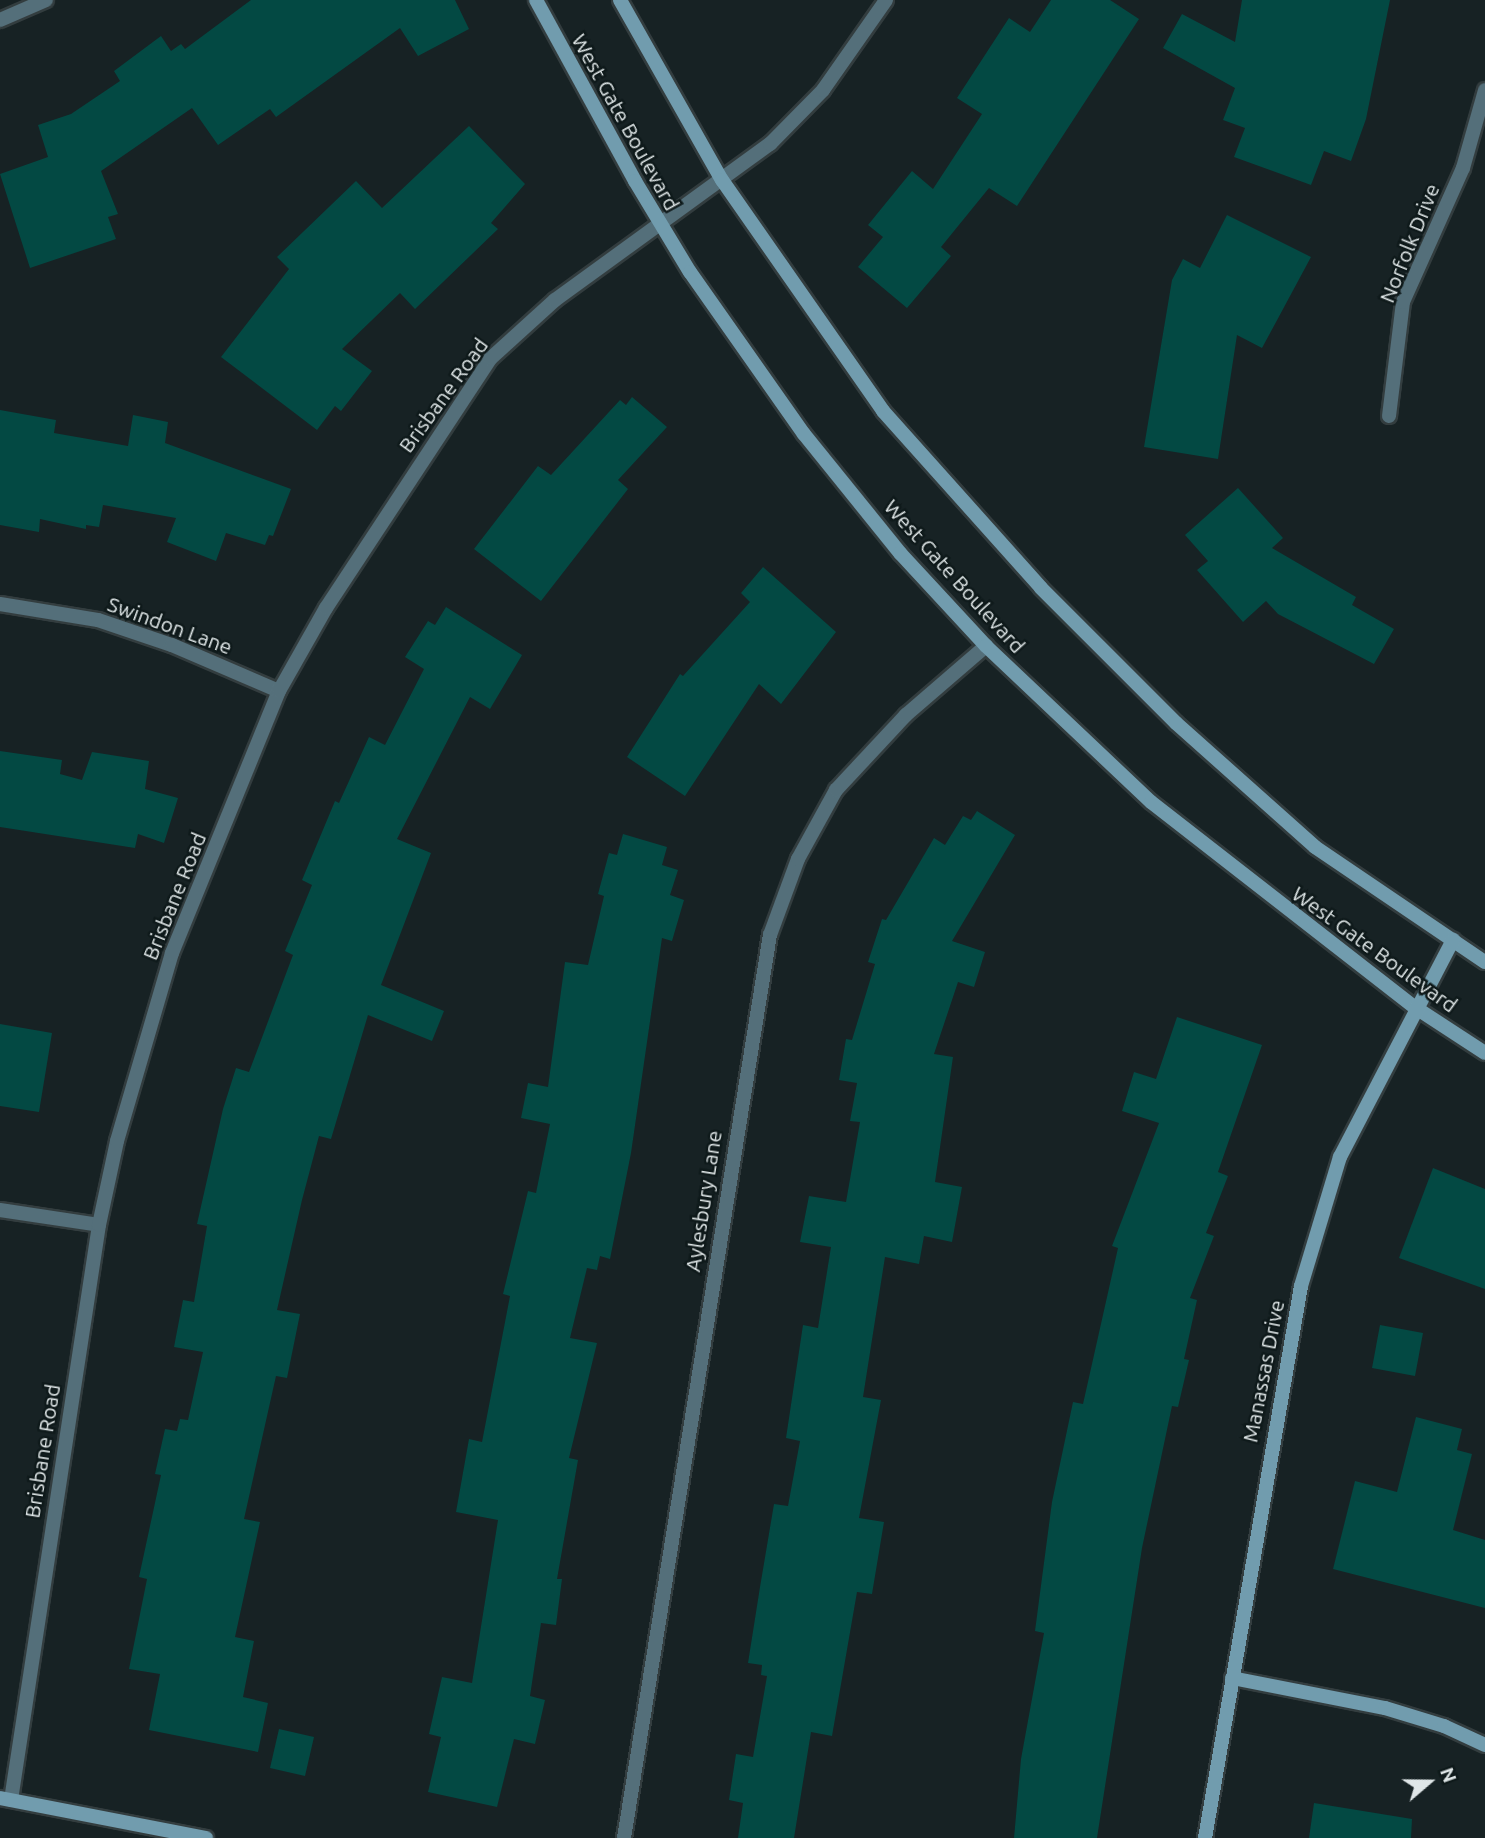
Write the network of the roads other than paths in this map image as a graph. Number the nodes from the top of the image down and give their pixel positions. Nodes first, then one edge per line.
1 (47, 0) edge
2 (536, 0) edge
3 (621, 0) edge
4 (886, 0) edge
5 (0, 20) edge
6 (1485, 90) edge
7 (722, 180) junction
8 (658, 222) junction
9 (1390, 416) dead end
10 (0, 604) edge
11 (986, 646) junction
12 (279, 691) junction
13 (1453, 940) junction
14 (1485, 962) edge
15 (1416, 1008) junction
16 (1485, 1053) edge
17 (0, 1210) edge
18 (99, 1226) junction
19 (1232, 1678) junction
20 (1485, 1745) edge
21 (5, 1799) edge
22 (206, 1838) edge
23 (624, 1838) edge
24 (1205, 1838) edge

1 - 5 street
2 - 8 main road, West Gate Boulevard
3 - 7 main road
4 - 7 street, Brisbane Road
6 - 9 street, Norfolk Drive
7 - 8 street, Brisbane Road
7 - 13 main road
8 - 11 main road, West Gate Boulevard
8 - 12 street, Brisbane Road
10 - 12 street, Swindon Lane
11 - 15 main road, West Gate Boulevard
11 - 23 street, Aylesbury Lane
12 - 18 street, Brisbane Road
13 - 14 main road
13 - 15 main road, Manassas Drive
15 - 16 main road, West Gate Boulevard
15 - 19 main road, Manassas Drive
17 - 18 street
18 - 21 street, Brisbane Road
19 - 20 main road
19 - 24 main road, Manassas Drive
21 - 22 main road

